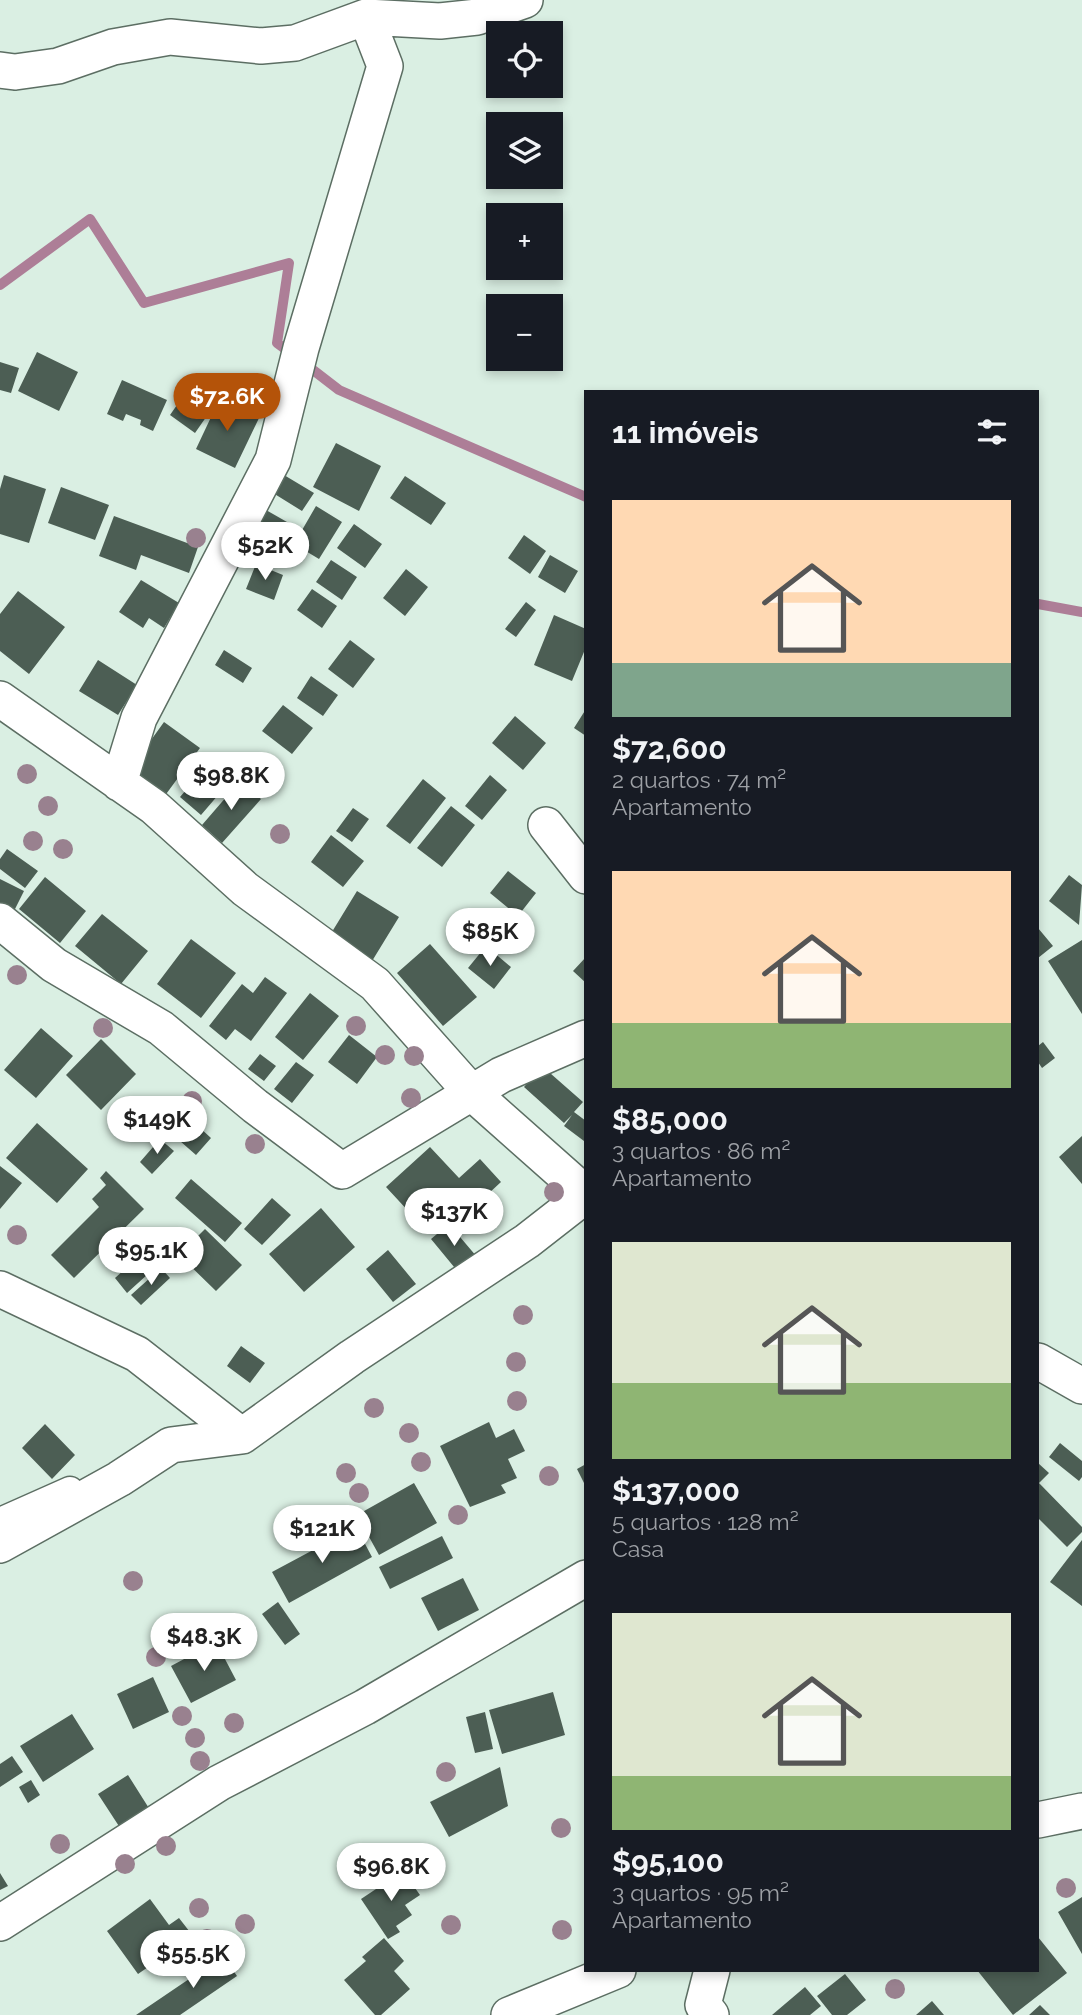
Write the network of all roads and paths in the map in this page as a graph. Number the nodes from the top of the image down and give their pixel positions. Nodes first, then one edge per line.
1 (524, 0) edge
2 (366, 16) junction
3 (0, 71) edge
4 (0, 699) edge
5 (119, 783) junction
6 (546, 825) dead end
7 (584, 873) edge
8 (0, 921) edge
9 (584, 1039) edge
10 (471, 1092) junction
11 (584, 1193) edge
12 (584, 1197) edge
13 (0, 1291) edge
14 (1039, 1362) edge
15 (1082, 1386) edge
16 (242, 1436) junction
17 (171, 1445) junction
18 (0, 1521) edge
19 (0, 1545) edge
20 (584, 1579) edge
21 (1082, 1811) edge
22 (1039, 1820) edge
23 (0, 1923) edge
24 (613, 1972) edge
25 (711, 1972) edge
26 (509, 2015) edge
27 (711, 2015) edge

1 - 2 street
2 - 3 street
2 - 5 street
4 - 5 street
5 - 10 street
6 - 7 street
8 - 10 street
9 - 10 street
10 - 11 street
12 - 16 street
13 - 16 street
14 - 15 street
16 - 17 street
17 - 18 street
17 - 19 street
20 - 23 street
21 - 22 street
24 - 26 street
25 - 27 street

